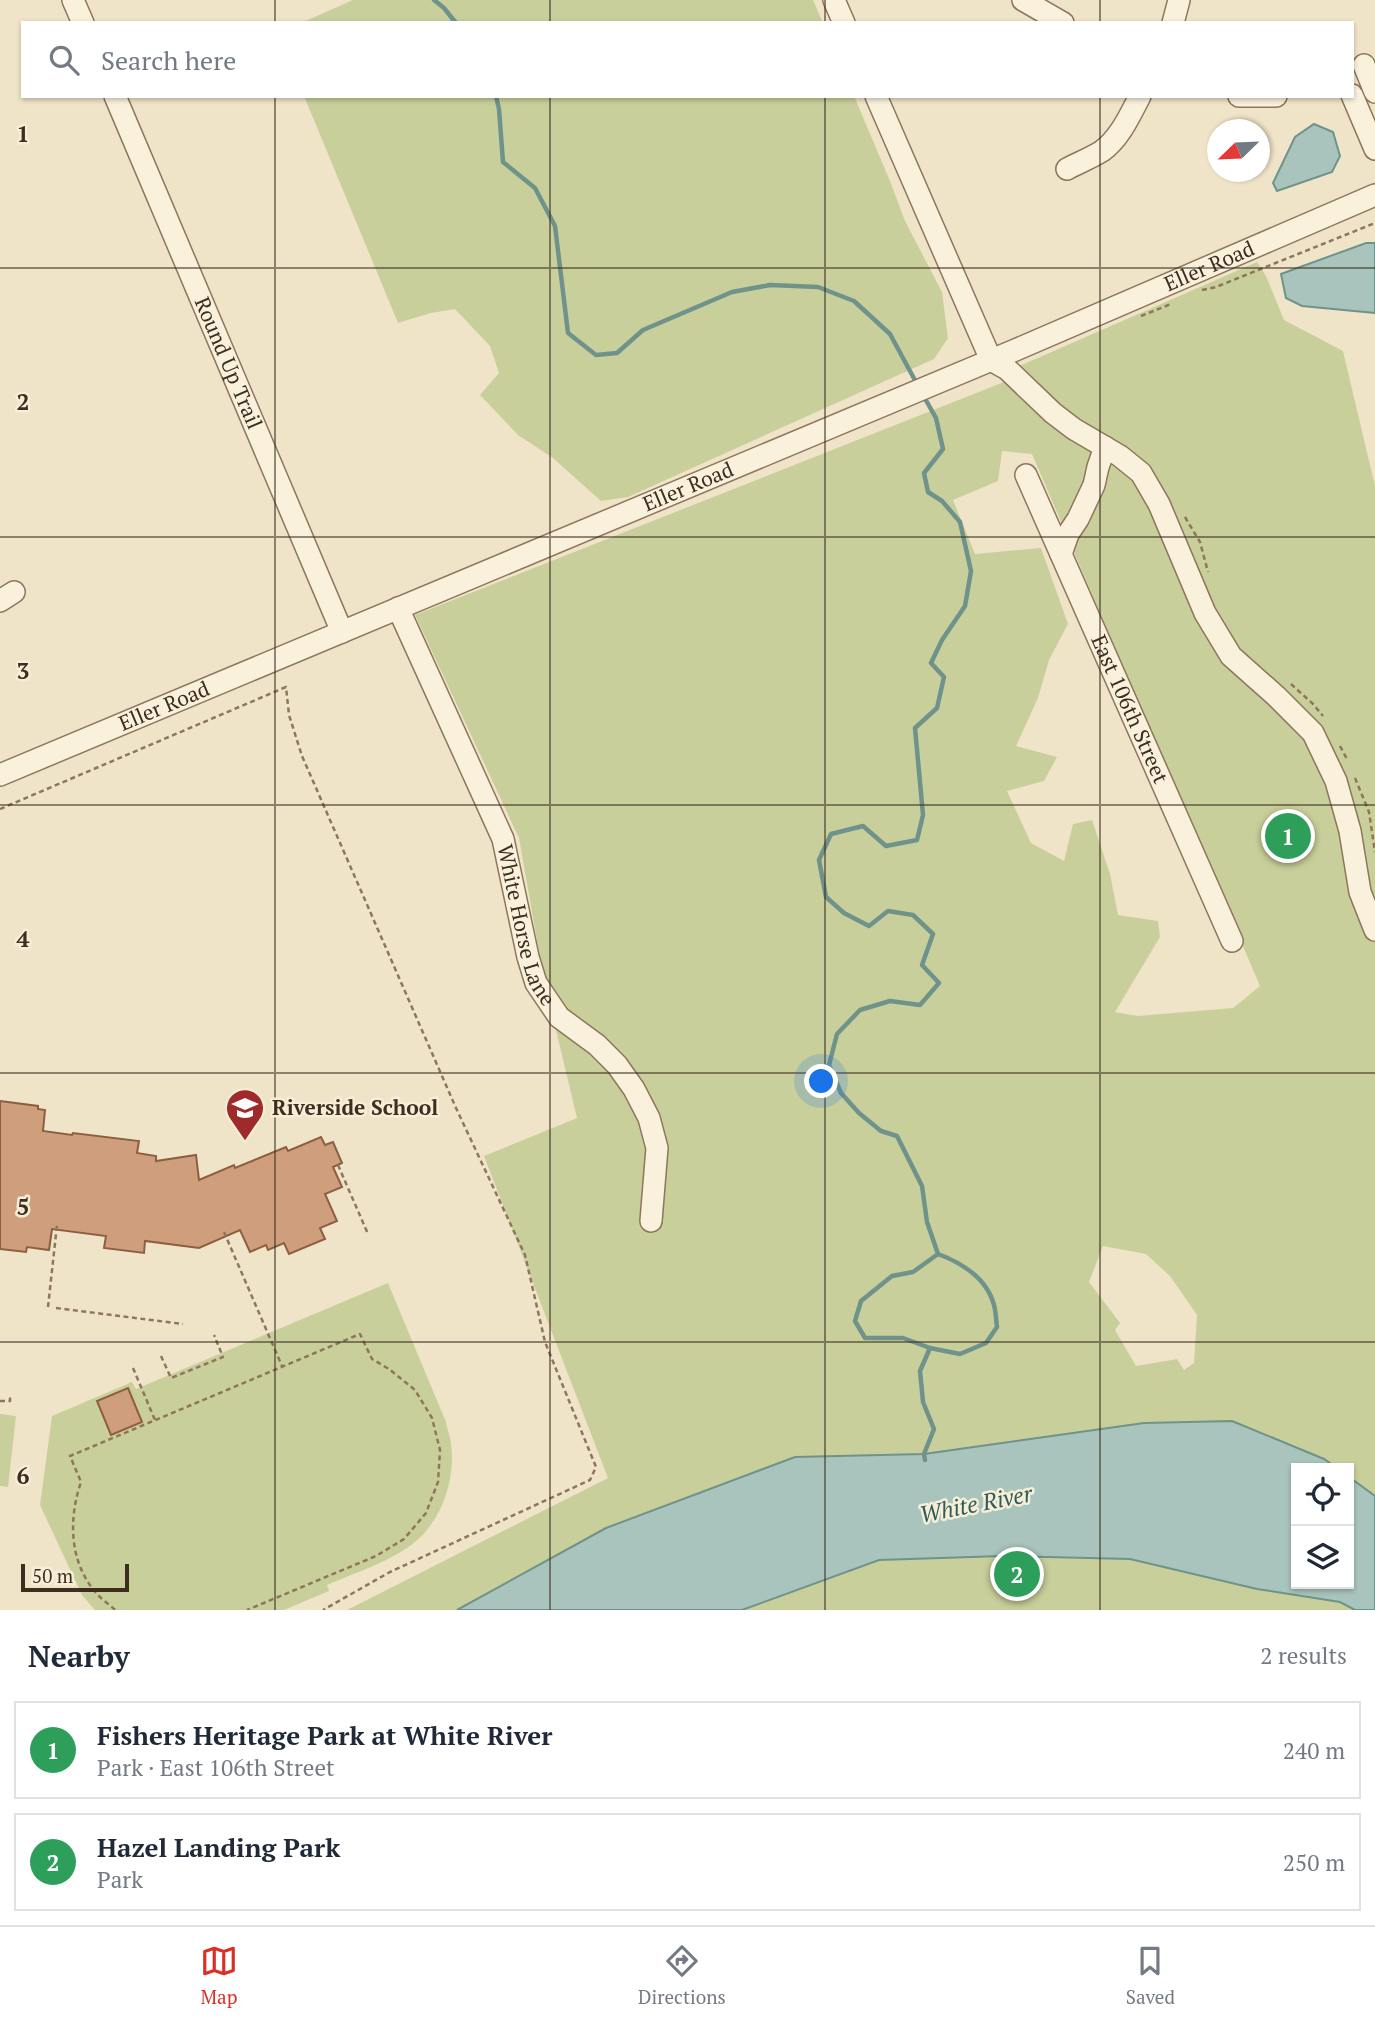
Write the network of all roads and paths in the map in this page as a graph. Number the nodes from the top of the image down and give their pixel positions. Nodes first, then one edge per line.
1 (73, 0) edge
2 (834, 0) edge
3 (1023, 0) edge
4 (1179, 0) edge
5 (82, 21) edge
6 (843, 21) edge
7 (1060, 21) edge
8 (1174, 21) edge
9 (1364, 64) edge
10 (1375, 92) edge
11 (116, 98) edge
12 (877, 98) edge
13 (1139, 98) edge
14 (1353, 98) edge
15 (1375, 149) edge
16 (1067, 169) dead end
17 (1375, 195) edge
18 (1375, 223) edge
19 (1260, 268) dead end
20 (991, 360) junction
21 (1105, 447) junction
22 (1026, 475) dead end
23 (1180, 509) dead end
24 (1061, 554) junction
25 (1209, 577) dead end
26 (398, 608) junction
27 (342, 632) junction
28 (1287, 681) dead end
29 (1325, 719) dead end
30 (1336, 737) dead end
31 (1350, 766) dead end
32 (0, 775) edge
33 (1354, 778) dead end
34 (0, 809) edge
35 (1375, 852) edge
36 (1375, 930) edge
37 (1232, 941) dead end
38 (338, 1165) dead end
39 (651, 1222) dead end
40 (57, 1225) dead end
41 (224, 1232) dead end
42 (368, 1234) dead end
43 (48, 1307) dead end
44 (56, 1308) dead end
45 (183, 1324) dead end
46 (214, 1335) dead end
47 (162, 1356) dead end
48 (282, 1366) junction
49 (133, 1368) dead end
50 (10, 1397) dead end
51 (0, 1401) edge
52 (155, 1420) junction
53 (116, 1610) edge
54 (247, 1610) edge
55 (323, 1610) edge

1 - 5 street
2 - 6 street
3 - 7 street
4 - 8 street
9 - 10 street
11 - 27 street, Round Up Trail
12 - 20 street
13 - 16 street
14 - 15 street
17 - 20 street, Eller Road
18 - 19 path
20 - 21 street
20 - 26 street, Eller Road
21 - 24 street
21 - 36 street
22 - 24 street, East 106th Street
23 - 25 path
24 - 37 street, East 106th Street
26 - 27 street, Eller Road
26 - 39 street, White Horse Lane
27 - 32 street, Eller Road
28 - 29 path
30 - 31 path
33 - 35 path
34 - 55 path
38 - 42 path
40 - 43 path
41 - 48 path
44 - 45 path
46 - 47 path
48 - 52 path
48 - 54 path
49 - 52 path
50 - 51 path
52 - 53 path

